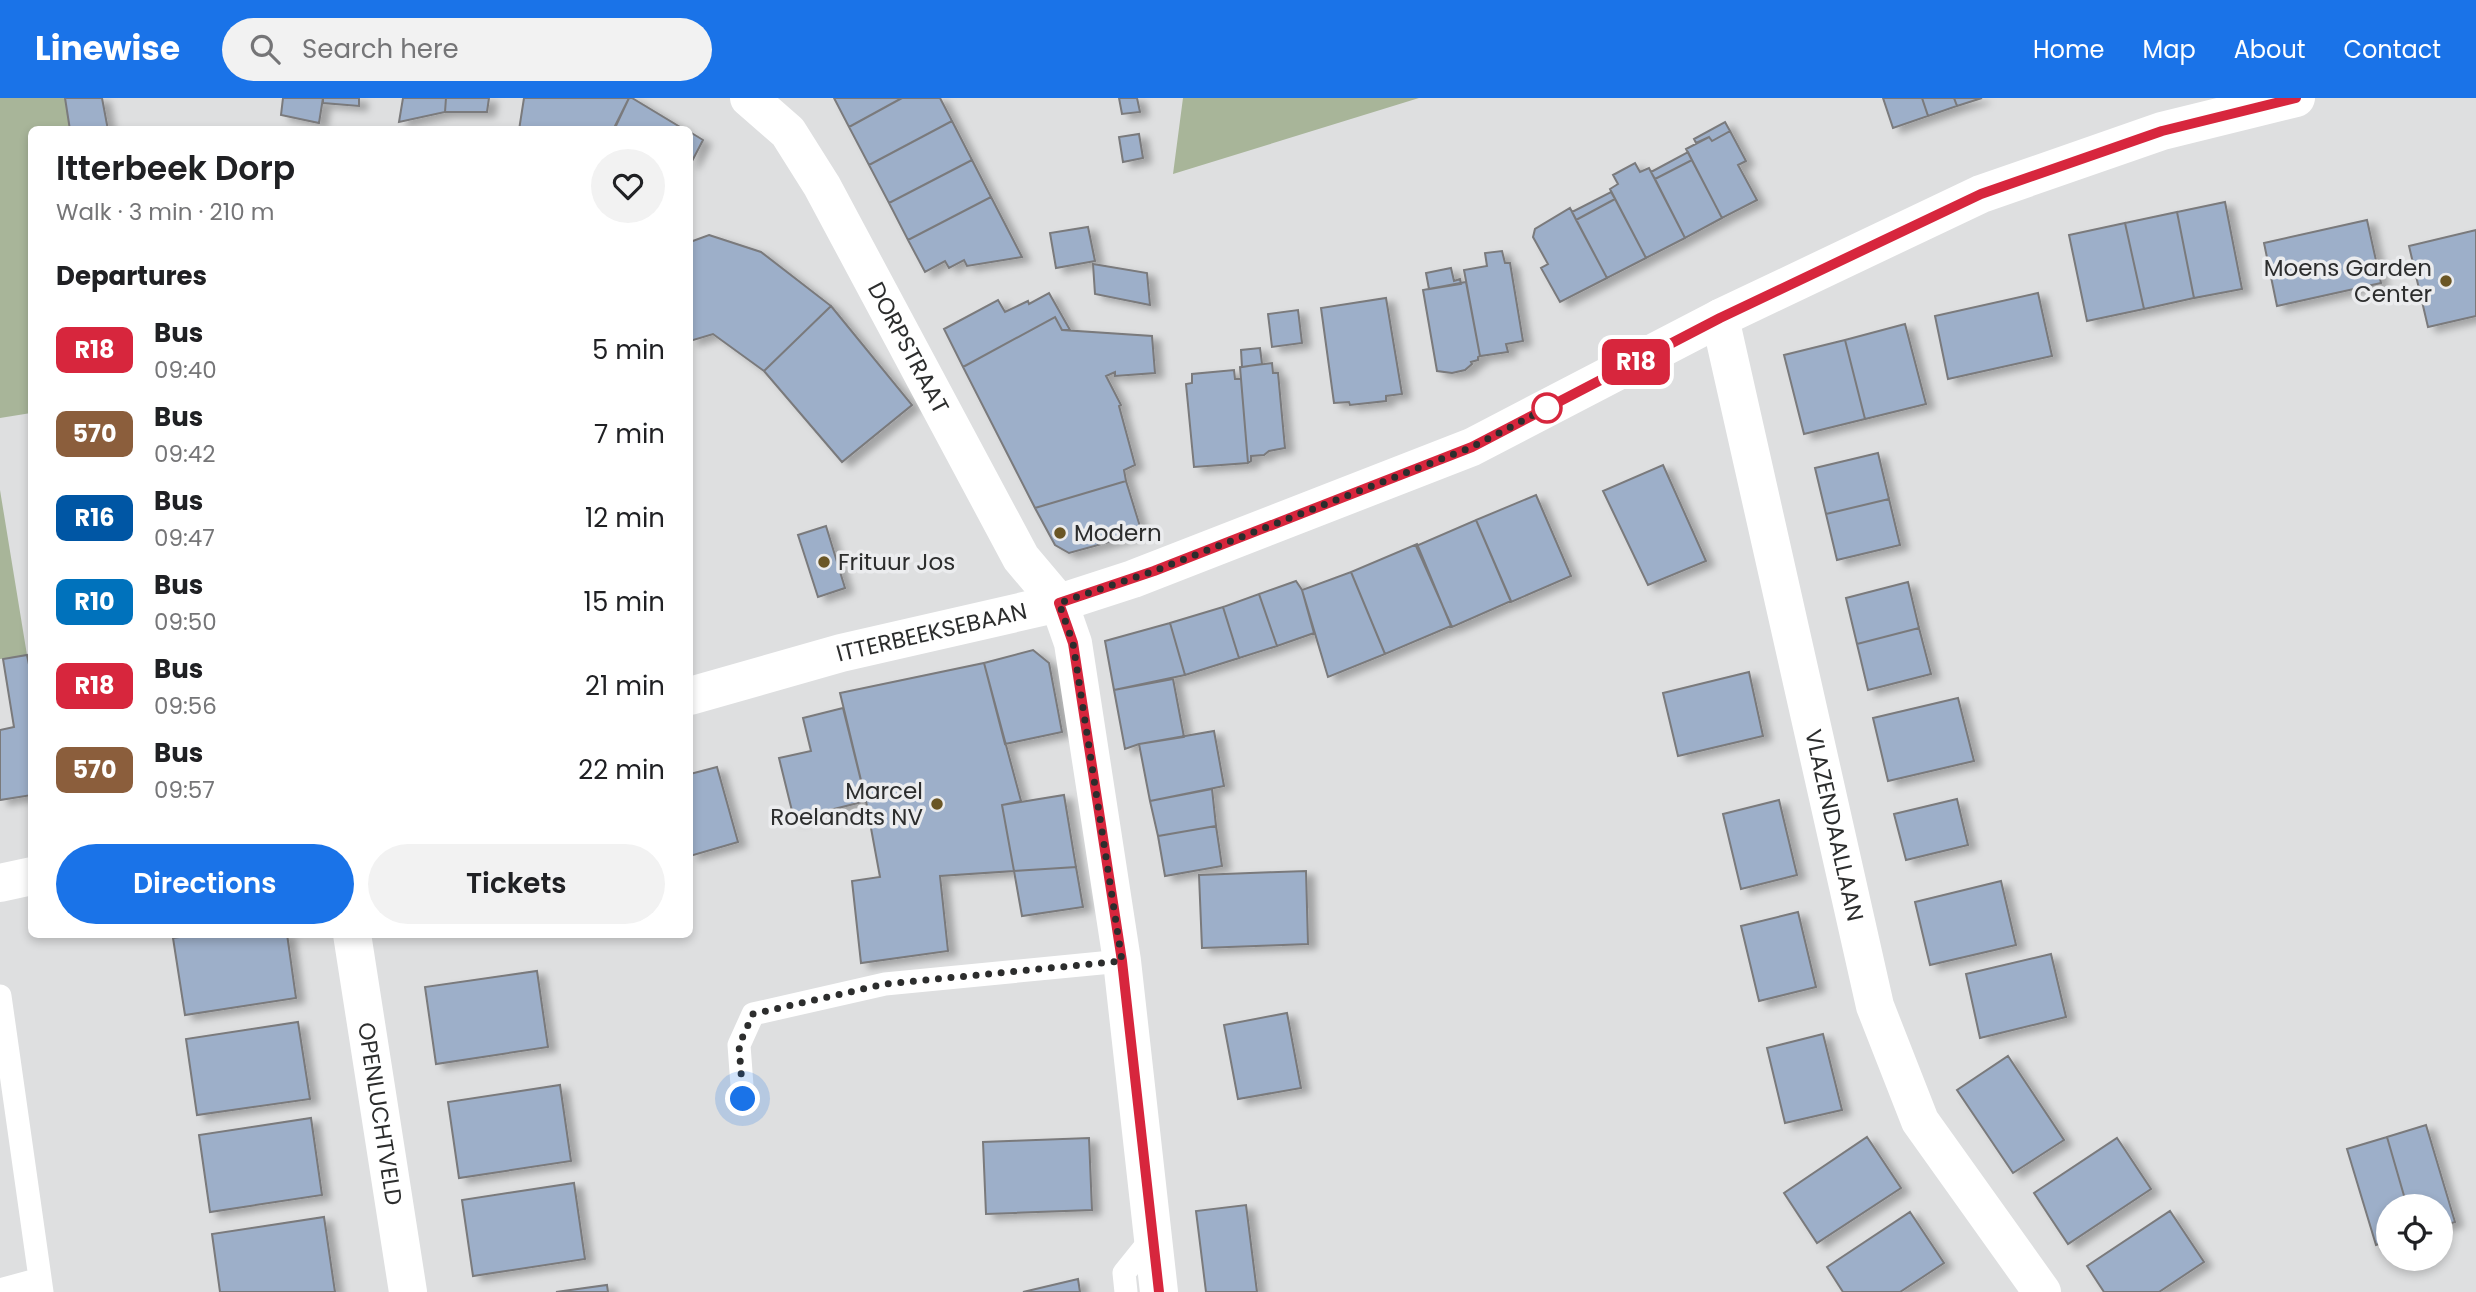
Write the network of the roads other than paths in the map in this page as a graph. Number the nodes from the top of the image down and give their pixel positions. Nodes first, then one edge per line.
1 (749, 98) edge
2 (2296, 98) edge
3 (1720, 318) junction
4 (1059, 603) junction
5 (693, 695) edge
6 (28, 877) edge
7 (0, 883) edge
8 (353, 938) edge
9 (1122, 961) junction
10 (0, 996) edge
11 (743, 1099) dead end
12 (1153, 1237) junction
13 (41, 1285) edge
14 (0, 1290) edge
15 (408, 1292) edge
16 (1126, 1292) edge
17 (1159, 1292) edge
18 (2042, 1292) edge

1 - 4 street, DORPSTRAAT
2 - 3 street, ITTERBEEKSEBAAN
3 - 4 street, ITTERBEEKSEBAAN
3 - 18 street, VLAZENDAALLAAN
4 - 5 street, ITTERBEEKSEBAAN
4 - 9 street
6 - 7 street
8 - 15 street, OPENLUCHTVELD
9 - 11 lane
9 - 12 street
10 - 13 lane
12 - 16 lane
12 - 17 street
13 - 14 lane

